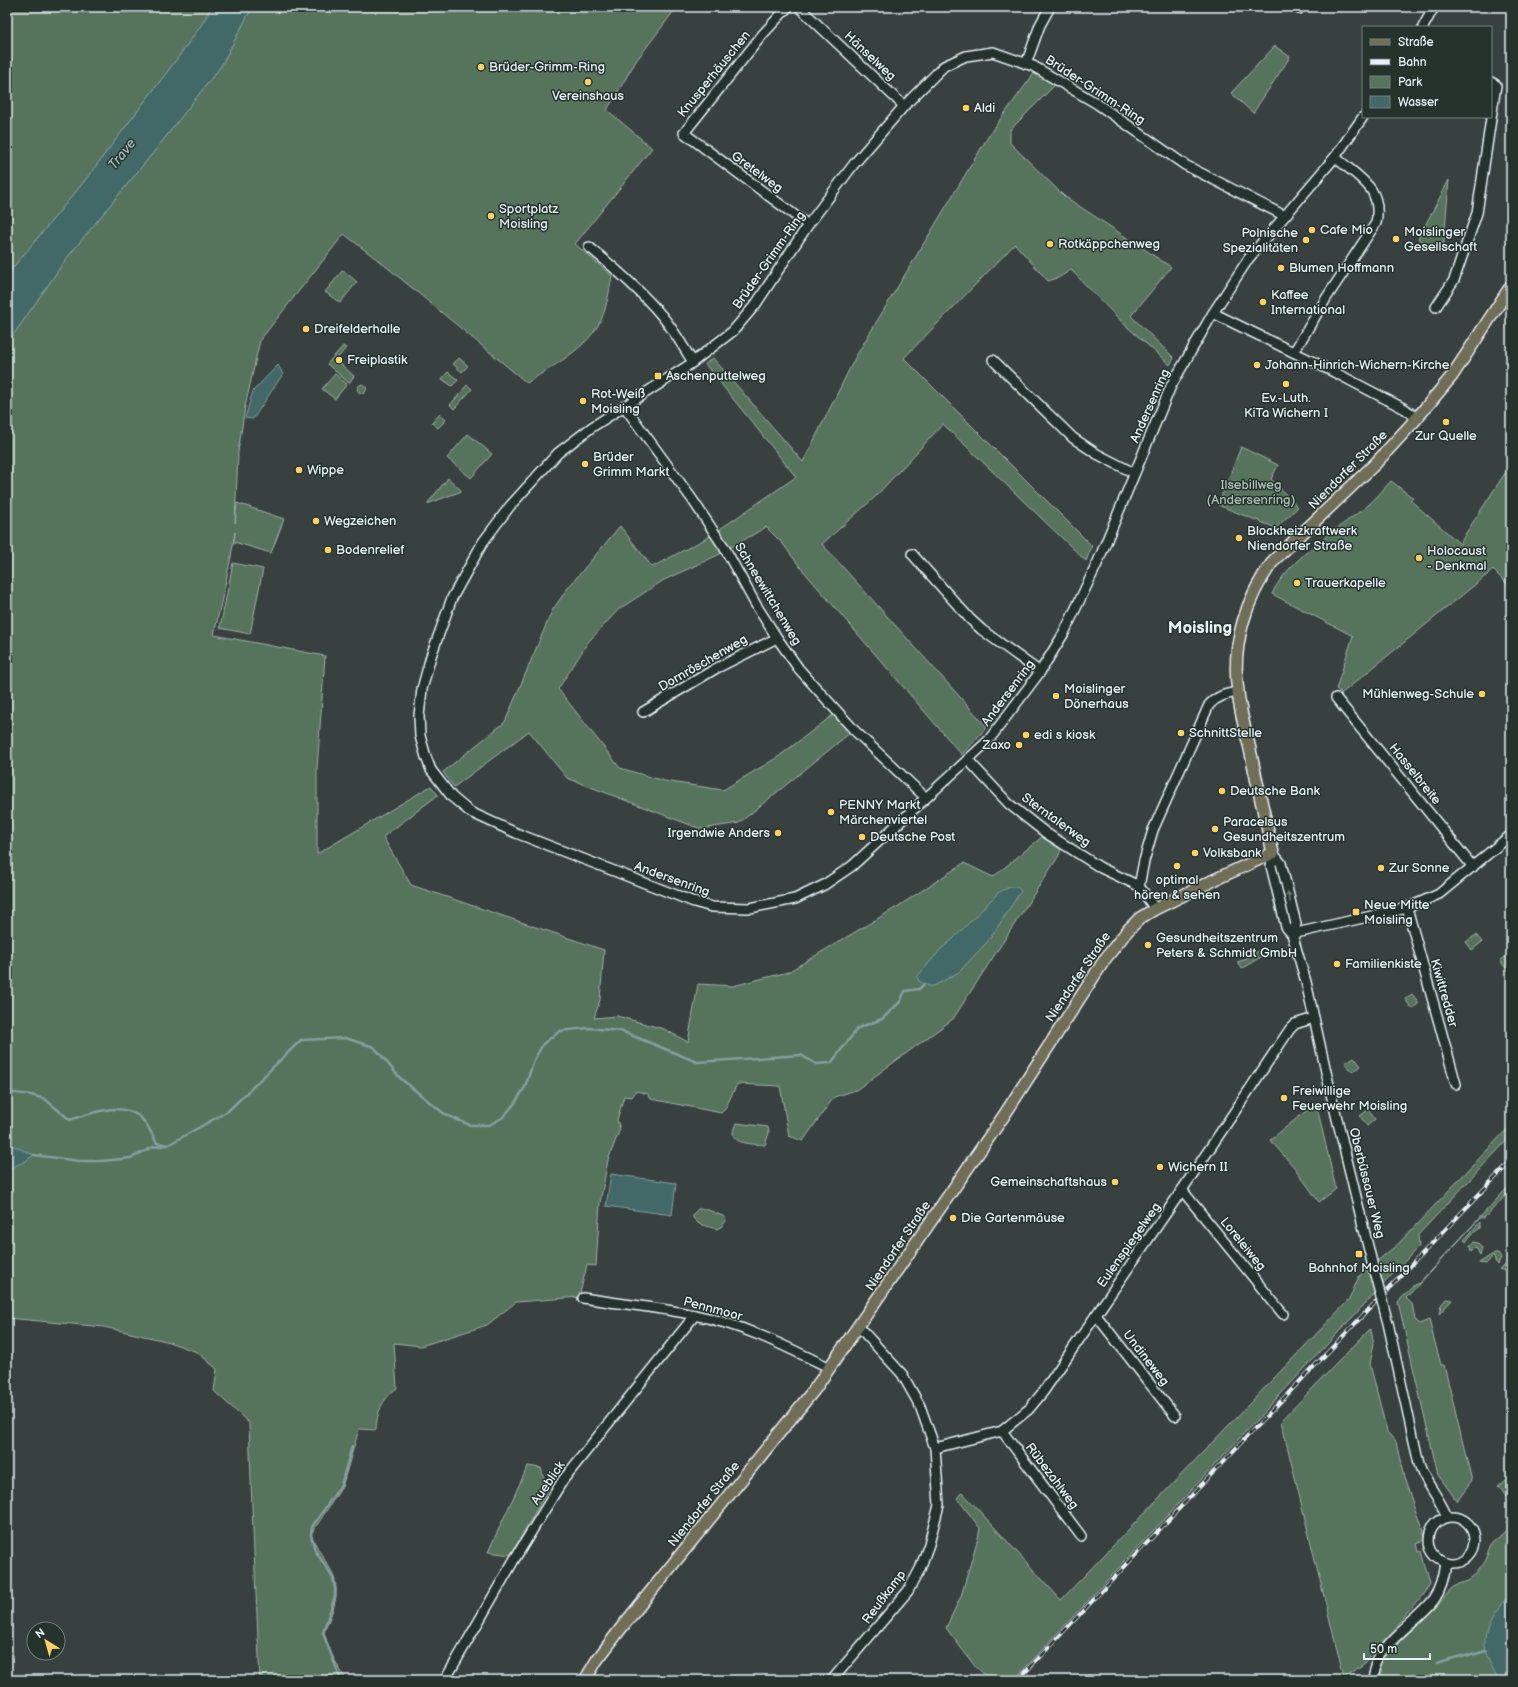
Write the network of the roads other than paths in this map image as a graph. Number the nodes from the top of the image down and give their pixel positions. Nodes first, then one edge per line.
1 (788, 7) edge
2 (800, 7) edge
3 (1050, 7) edge
4 (1434, 7) edge
5 (1424, 26) edge
6 (1026, 64) junction
7 (1492, 83) edge
8 (904, 106) junction
9 (1492, 112) edge
10 (1362, 118) edge
11 (1491, 118) edge
12 (692, 140) joint
13 (1335, 157) junction
14 (1285, 216) junction
15 (808, 225) junction
16 (589, 247) dead end
17 (1511, 286) edge
18 (1436, 307) dead end
19 (1212, 313) junction
20 (1294, 352) junction
21 (993, 360) dead end
22 (693, 362) junction
23 (624, 406) junction
24 (1417, 418) junction
25 (1134, 473) junction
26 (912, 554) dead end
27 (777, 638) junction
28 (1040, 672) junction
29 (1238, 692) junction
30 (1336, 698) dead end
31 (643, 712) dead end
32 (968, 760) junction
33 (443, 786) joint
34 (925, 797) junction
35 (1511, 834) edge
36 (1274, 853) junction
37 (1473, 867) junction
38 (1140, 886) junction
39 (1407, 908) junction
40 (1155, 909) junction
41 (1292, 934) junction
42 (1314, 1018) junction
43 (1456, 1084) dead end
44 (1182, 1190) junction
45 (583, 1298) dead end
46 (1283, 1314) dead end
47 (695, 1315) junction
48 (1096, 1315) junction
49 (859, 1326) junction
50 (830, 1368) junction
51 (1175, 1416) dead end
52 (1002, 1431) junction
53 (935, 1448) junction
54 (1448, 1517) junction
55 (1081, 1536) dead end
56 (1446, 1562) junction
57 (444, 1680) edge
58 (585, 1680) edge
59 (832, 1680) edge
60 (1374, 1680) edge

1 - 12 street, Knusperhäuschen
2 - 8 street, Hänselweg
3 - 6 street
4 - 5 street
6 - 8 street, Brüder-Grimm-Ring
6 - 14 street, Brüder-Grimm-Ring
7 - 9 street
8 - 15 street, Brüder-Grimm-Ring
10 - 13 street, Andersenring
11 - 18 street
12 - 15 street, Gretelweg
13 - 14 street, Andersenring
13 - 20 street
14 - 19 street, Andersenring
15 - 22 street, Brüder-Grimm-Ring
16 - 22 street
17 - 24 main road, Niendorfer Straße
19 - 20 street
19 - 25 street, Andersenring
20 - 24 street
21 - 25 street
22 - 23 street, Brüder-Grimm-Ring
23 - 27 street, Schneewittchenweg
23 - 33 street, Brüder-Grimm-Ring
24 - 29 main road, Niendorfer Straße
25 - 28 street, Andersenring
26 - 28 street
27 - 31 street, Dornröschenweg
27 - 34 street, Schneewittchenweg
28 - 32 street, Andersenring
29 - 36 main road, Oberbüssauer Weg
29 - 38 street
30 - 37 street, Hasselbreite
32 - 34 street, Andersenring
32 - 38 street, Sterntalerweg
33 - 34 street, Andersenring
35 - 37 street
36 - 40 main road
36 - 41 street, Oberbüssauer Weg
37 - 39 street
38 - 40 street
39 - 41 street
39 - 43 street, Kiwittredder
40 - 49 main road, Niendorfer Straße
41 - 42 street, Oberbüssauer Weg
42 - 44 street, Eulenspiegelweg
42 - 54 street, Oberbüssauer Weg, bridge
44 - 46 street, Loreleiweg
44 - 48 street, Eulenspiegelweg
45 - 47 street, Pennmoor
47 - 50 street, Pennmoor
47 - 57 street, Aueblick
48 - 51 street, Undineweg
48 - 52 street, Eulenspiegelweg
49 - 50 main road, Niendorfer Straße
49 - 53 street, Reußkamp
50 - 58 main road, Niendorfer Straße
52 - 53 street, Eulenspiegelweg
52 - 55 street, Rübezahlweg
53 - 59 street, Reußkamp
54 - 56 street
54 - 56 street
56 - 60 street

